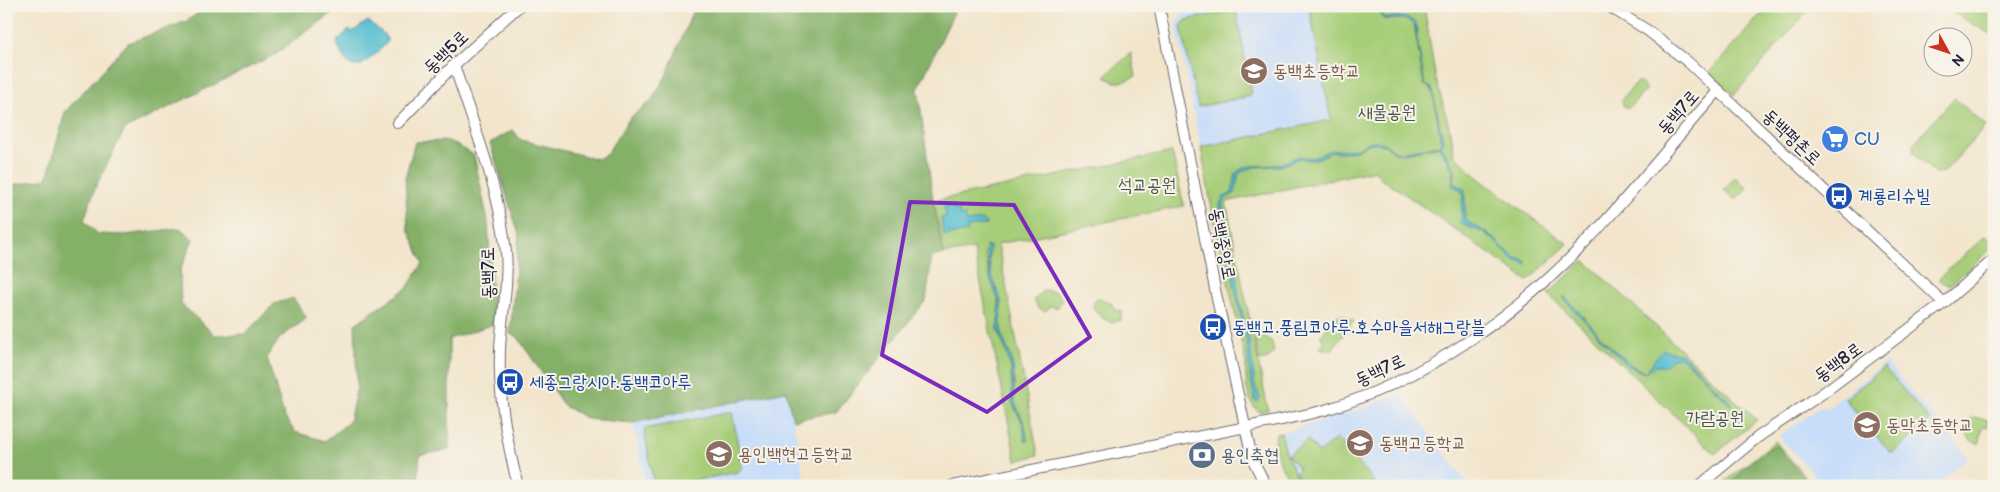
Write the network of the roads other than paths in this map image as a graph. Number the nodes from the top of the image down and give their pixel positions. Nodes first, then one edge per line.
1 (519, 6) edge
2 (1608, 6) edge
3 (1161, 7) edge
4 (454, 65) junction
5 (1719, 90) junction
6 (398, 123) dead end
7 (1994, 259) edge
8 (1944, 303) junction
9 (1245, 427) junction
10 (518, 486) edge
11 (952, 486) edge
12 (1266, 486) edge
13 (1699, 486) edge

1 - 4 street, 동백5로
2 - 5 street, 동백평촌로
3 - 9 street, 동백중앙로
4 - 6 street, 동백5로
4 - 10 street, 동백7로
5 - 8 street, 동백평촌로
5 - 9 street, 동백7로
7 - 8 street, 동백8로
8 - 13 street, 동백8로
9 - 11 street, 동백7로
9 - 12 street, 동백중앙로

